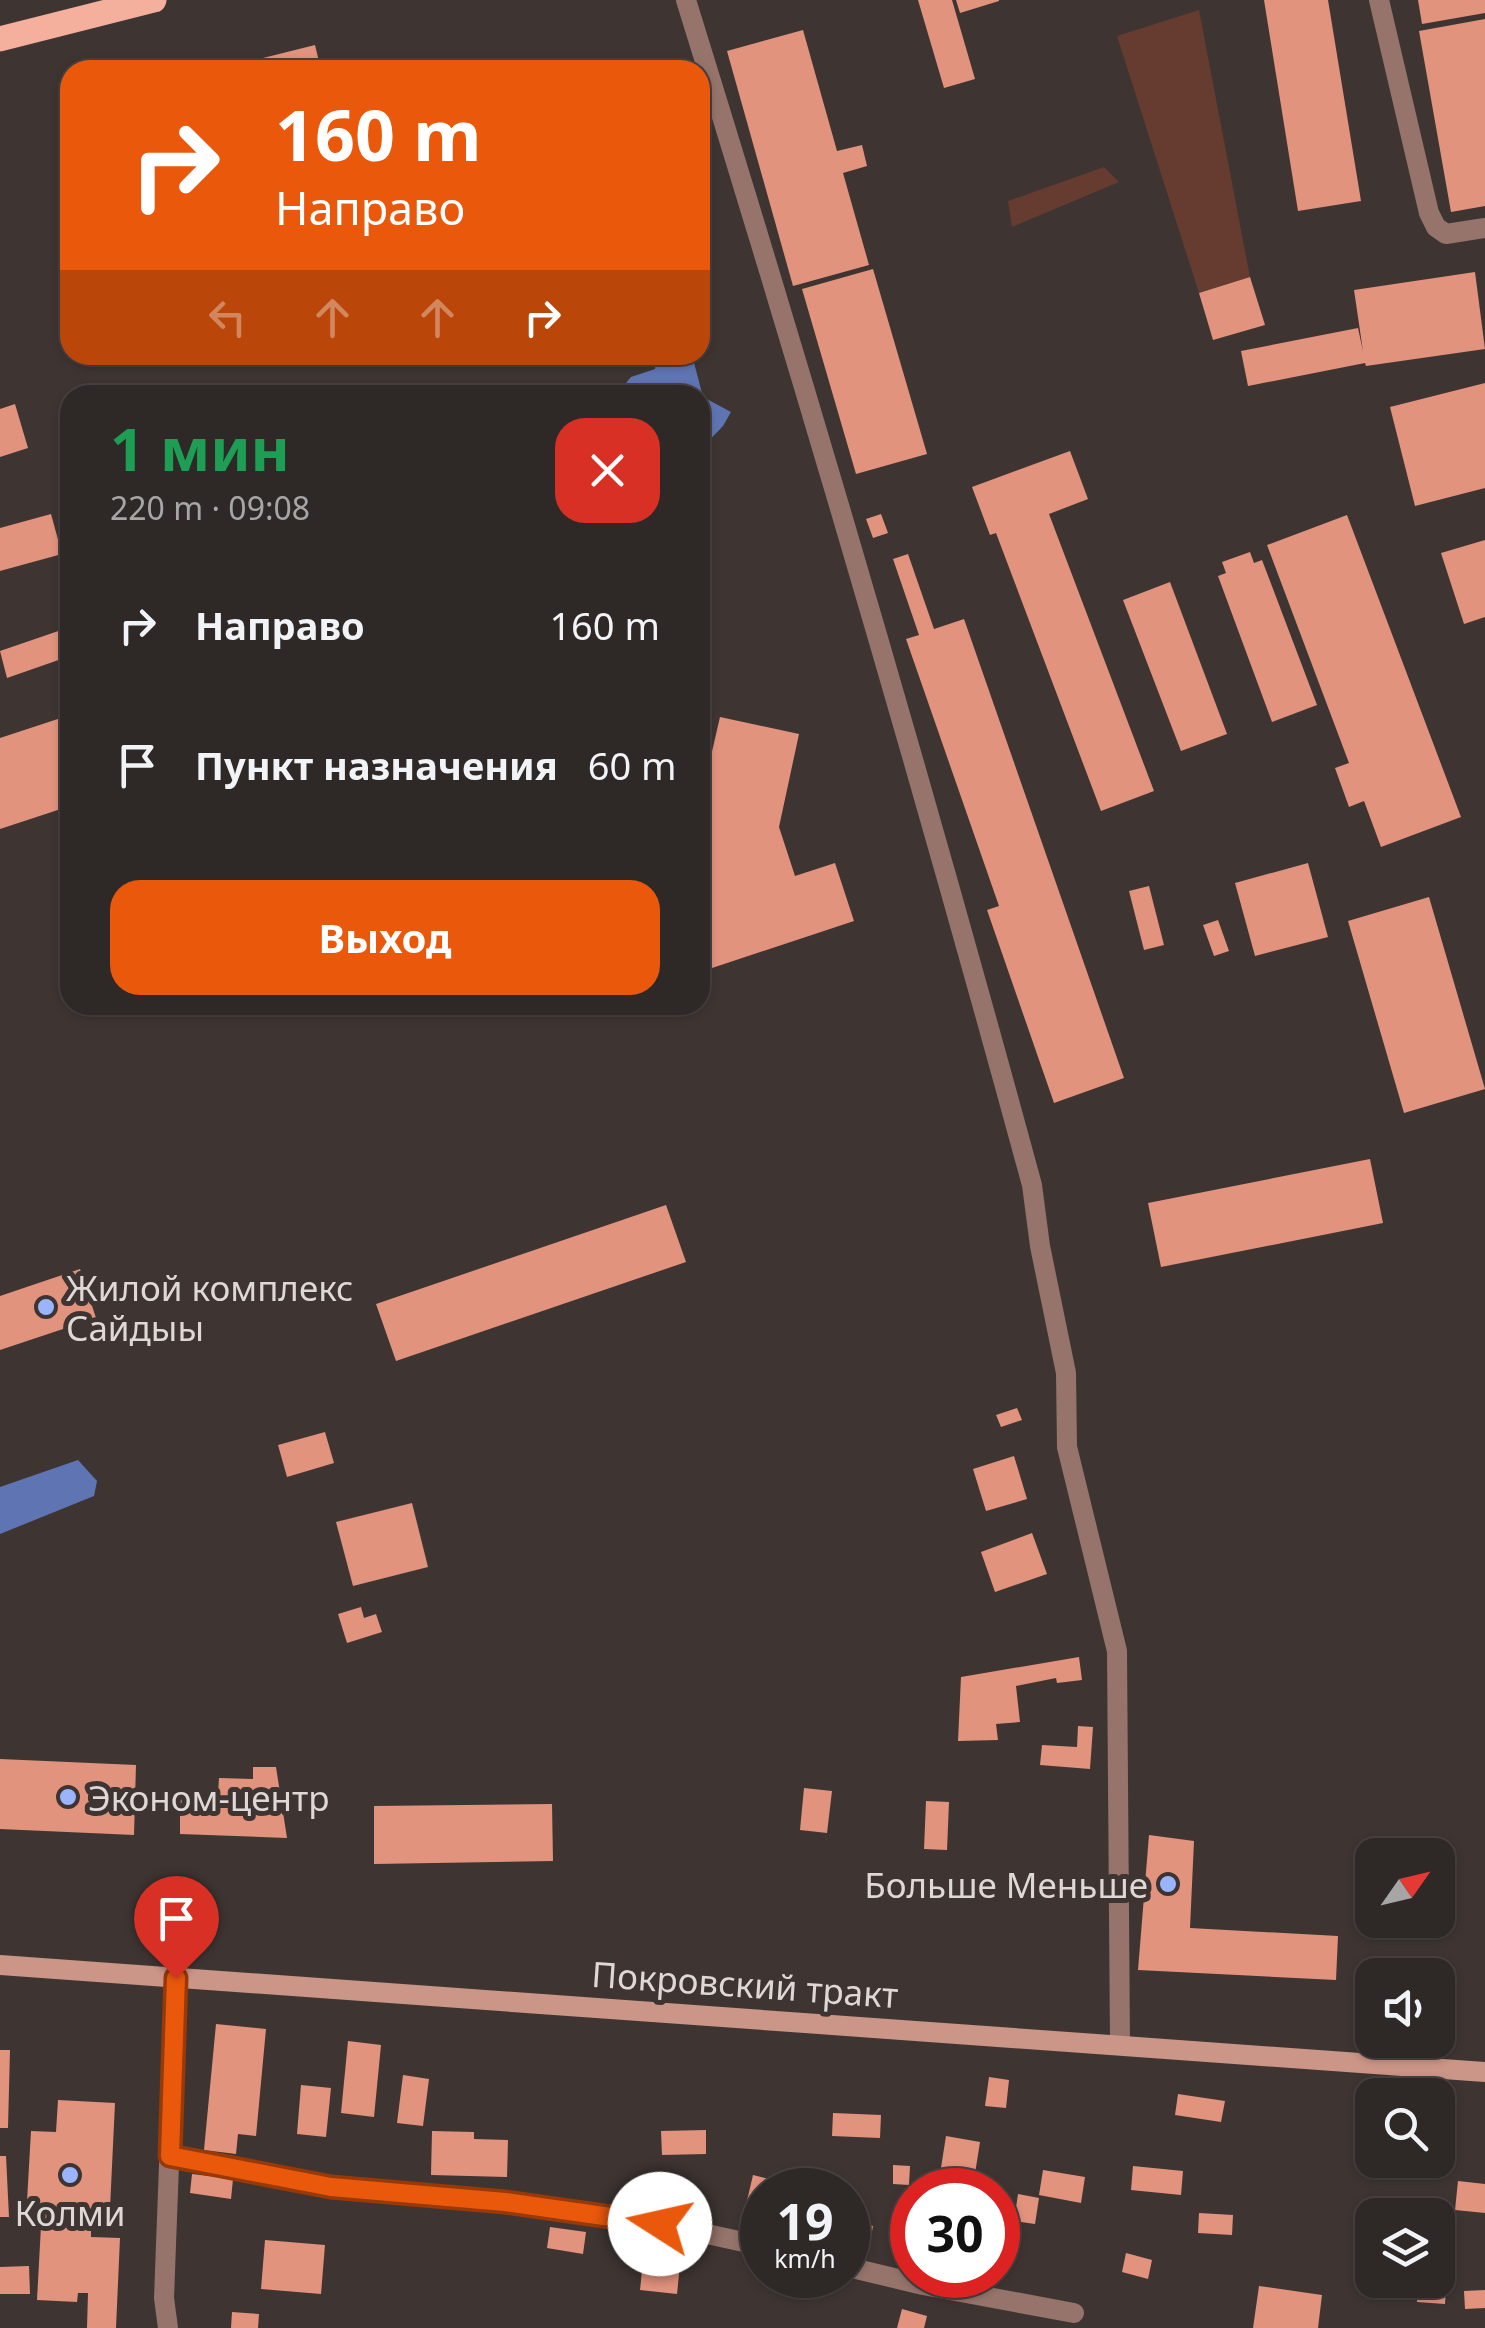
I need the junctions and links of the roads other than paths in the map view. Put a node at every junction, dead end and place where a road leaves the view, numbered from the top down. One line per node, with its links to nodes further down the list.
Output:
1 (154, 0): 4 (main road)
2 (686, 0): 5 (street)
3 (1379, 0): 7 (street)
4 (0, 39)
5 (705, 60)
6 (710, 77): 10 (street)
7 (1485, 228)
8 (0, 1965): 9 (main road, Покровский тракт)
9 (176, 1978): 10 (main road, Покровский тракт); 12 (street)
10 (1120, 2044): 11 (main road, Покровский тракт)
11 (1485, 2072)
12 (170, 2156): 13 (street); 16 (street)
13 (740, 2241)
14 (870, 2272): 15 (street)
15 (1074, 2313)
16 (168, 2328)

